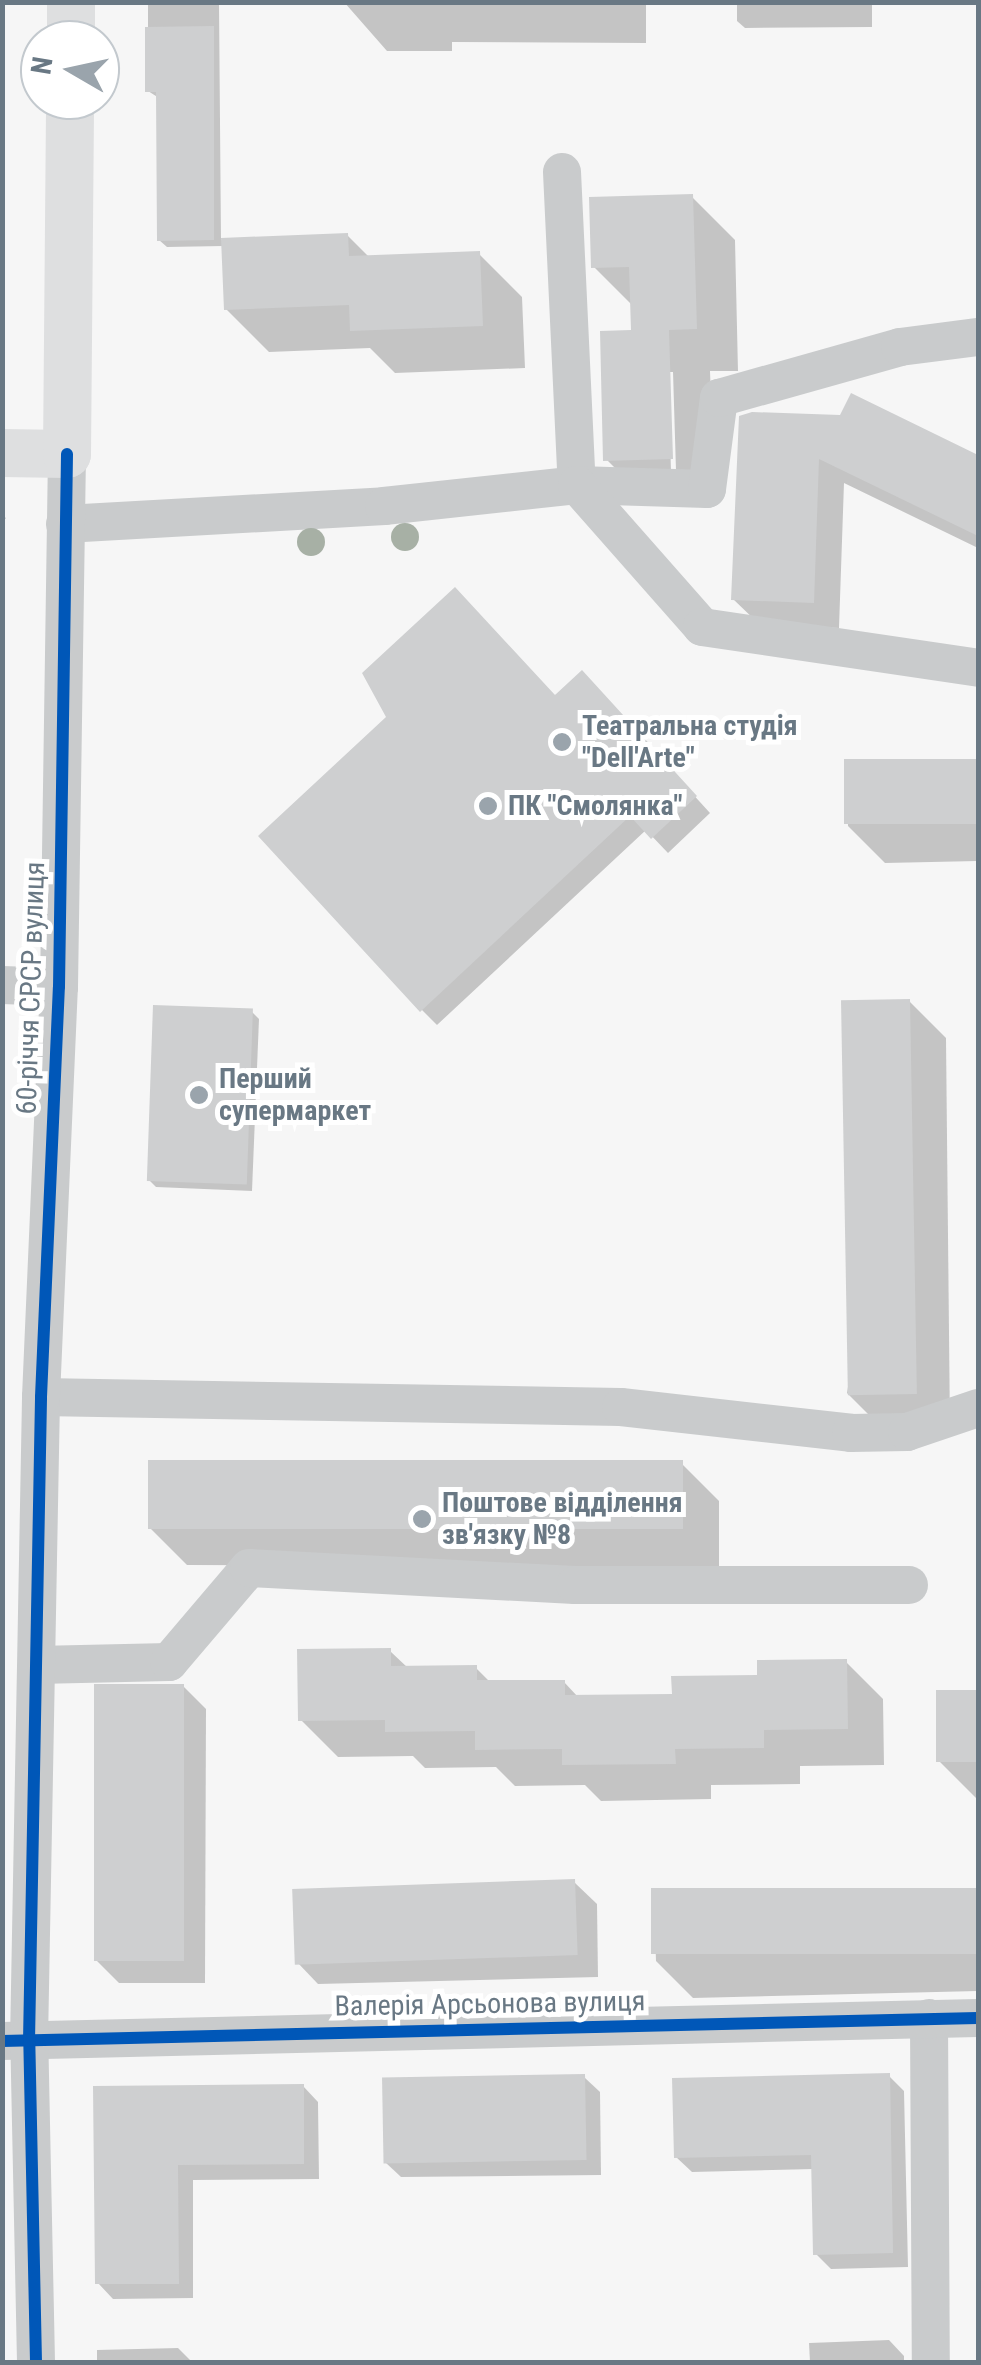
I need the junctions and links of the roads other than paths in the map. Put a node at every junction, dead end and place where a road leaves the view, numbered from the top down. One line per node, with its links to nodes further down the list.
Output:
1 (70, 120): 5 (main road, 60-річчя СРСР вулиця)
2 (562, 172): 6 (street)
3 (978, 337): 6 (street)
4 (2, 453): 5 (main road)
5 (67, 454): 7 (street, 60-річчя СРСР вулиця)
6 (578, 486): 7 (street); 8 (street)
7 (65, 524): 10 (street, 60-річчя СРСР вулиця)
8 (978, 668)
9 (2, 985): 10 (street)
10 (58, 987): 11 (street, 60-річчя СРСР вулиця)
11 (41, 1397): 12 (street); 14 (street, 60-річчя СРСР вулиця)
12 (978, 1408)
13 (909, 1586): 14 (street)
14 (37, 1665): 17 (street, 60-річчя СРСР вулиця)
15 (929, 2018): 16 (street, Валерія Арсьонова вулиця); 17 (street, Валерія Арсьонова вулиця); 19 (street)
16 (978, 2018)
17 (16, 2041): 18 (street, 60-річчя СРСР вулиця)
18 (36, 2362)
19 (931, 2362)

